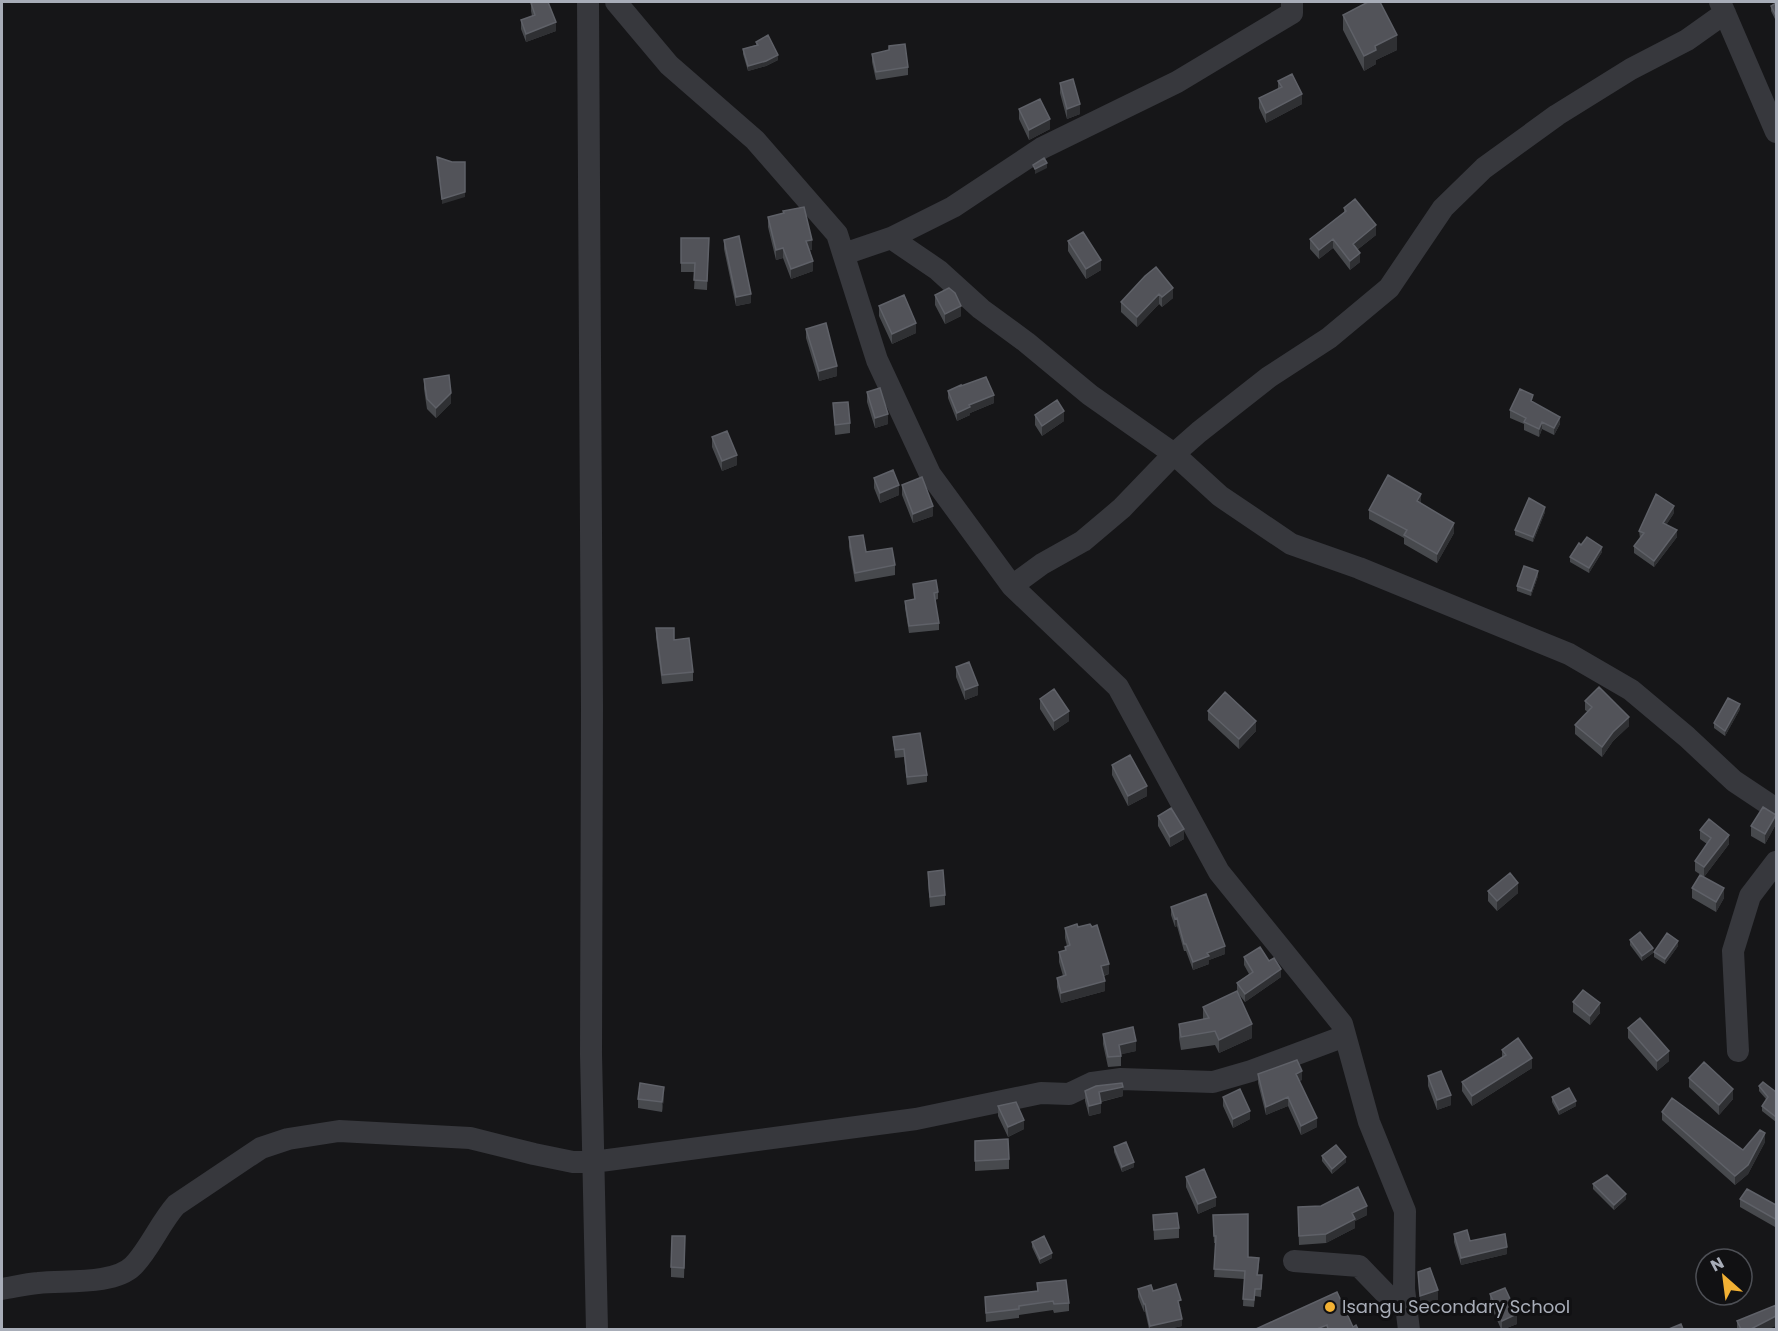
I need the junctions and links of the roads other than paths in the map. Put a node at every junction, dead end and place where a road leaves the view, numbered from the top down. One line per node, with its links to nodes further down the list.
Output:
1 (588, 2): 14 (street)
2 (616, 2): 7 (street)
3 (1292, 2): 6 (street)
4 (1722, 7): 5 (street); 8 (street)
5 (1776, 132)
6 (891, 238): 7 (street); 8 (street)
7 (844, 255): 9 (street)
8 (1174, 454): 9 (street); 10 (street)
9 (1012, 586): 12 (street)
10 (1776, 809)
11 (1776, 862): 13 (street)
12 (1345, 1036): 14 (street); 17 (street)
13 (1738, 1051)
14 (593, 1162): 16 (street); 18 (street)
15 (1293, 1261): 17 (street)
16 (2, 1289)
17 (1408, 1320)
18 (597, 1329)

